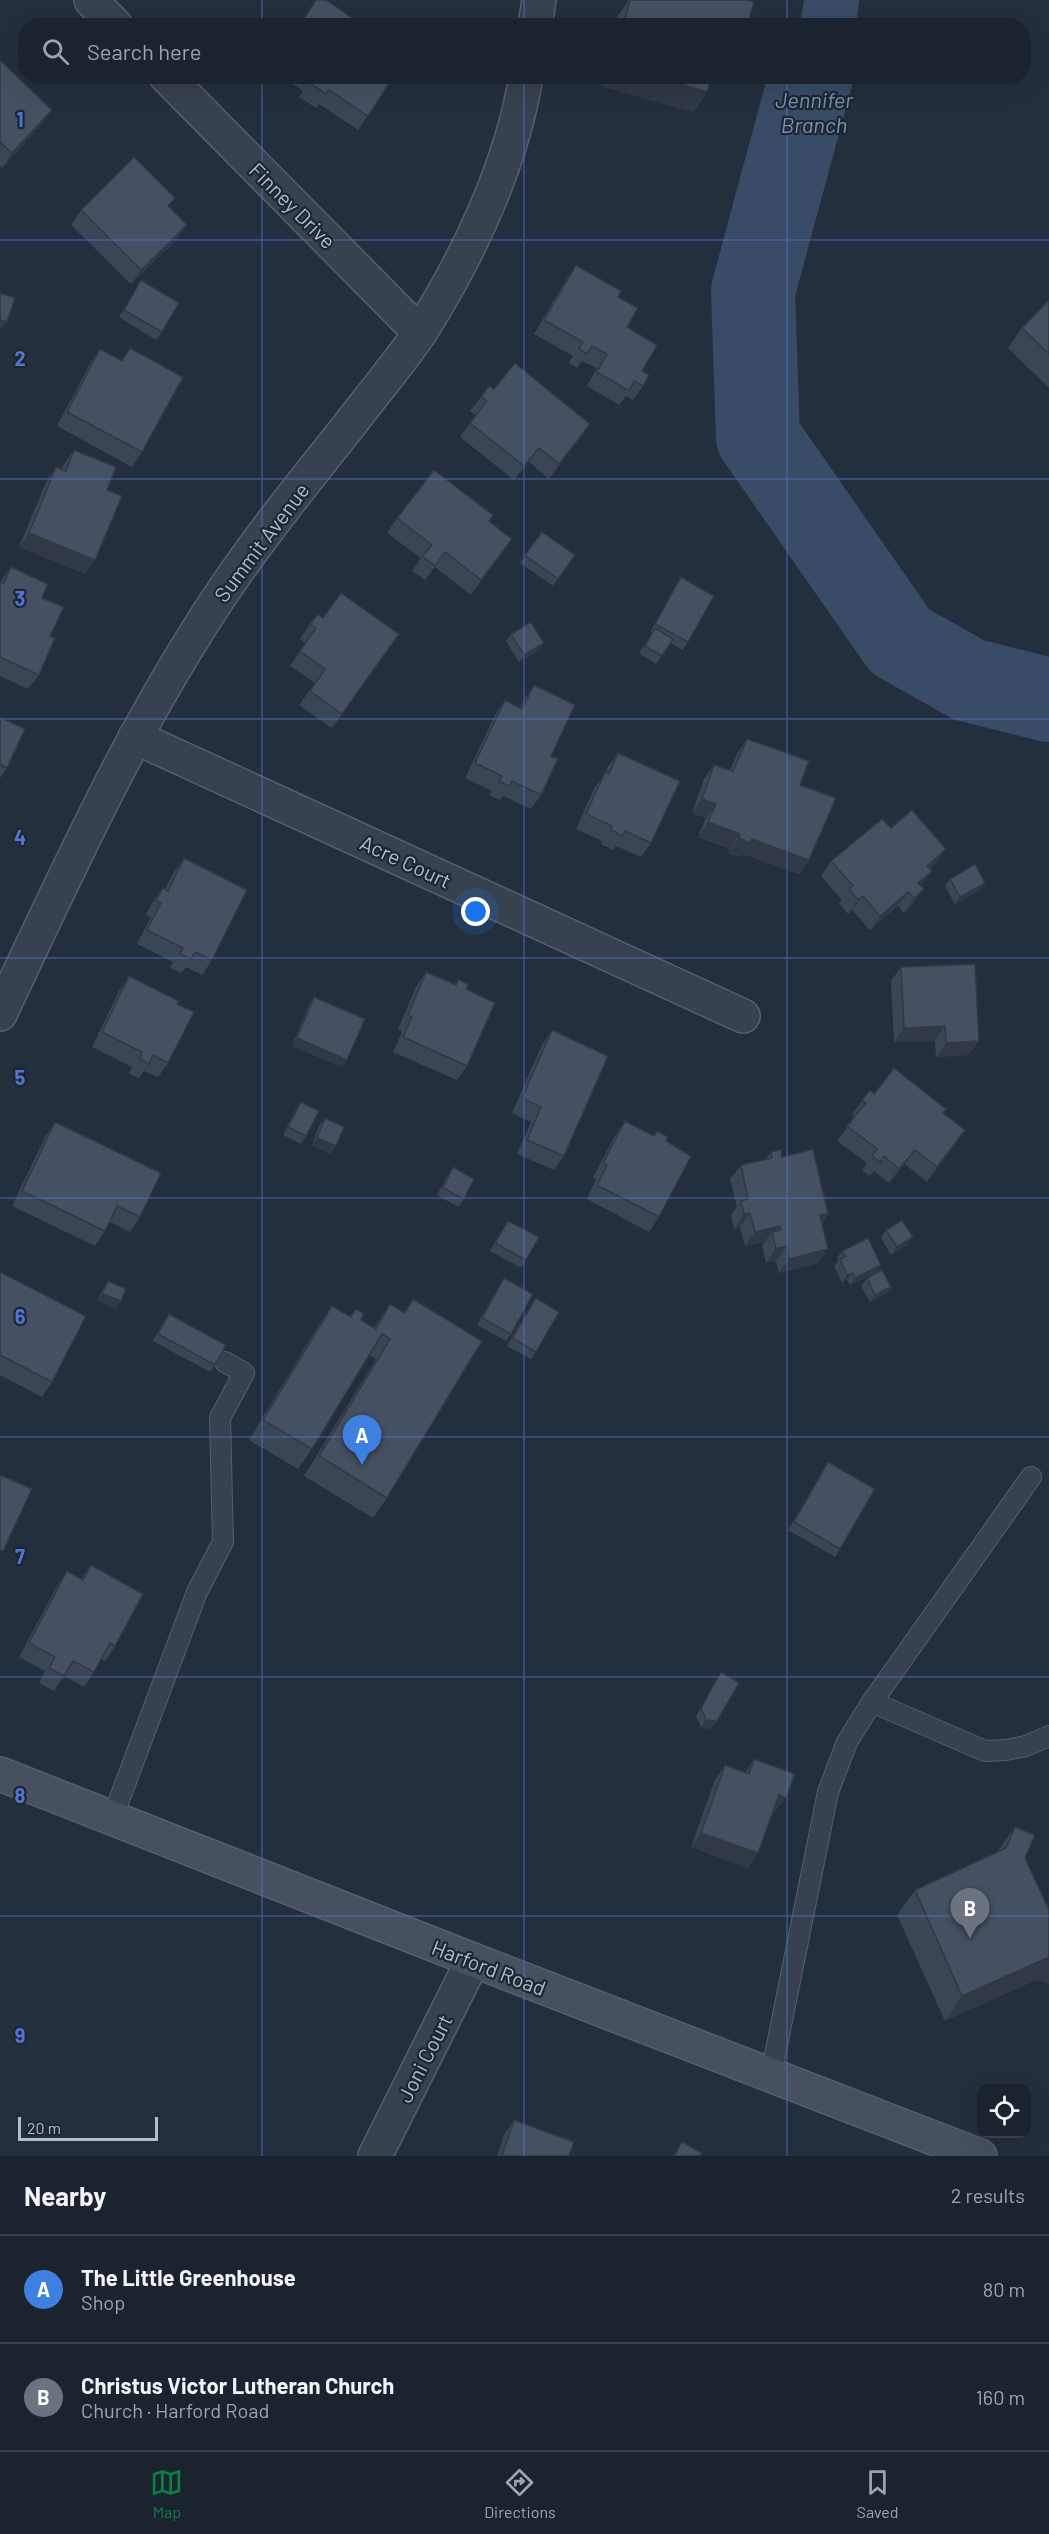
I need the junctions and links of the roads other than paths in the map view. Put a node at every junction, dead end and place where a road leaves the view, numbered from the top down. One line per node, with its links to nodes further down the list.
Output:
1 (91, 0): 3 (street)
2 (539, 0): 4 (street)
3 (108, 18)
4 (536, 18)
5 (174, 84): 7 (street, Finney Drive)
6 (525, 84): 7 (street, Summit Avenue)
7 (420, 333): 8 (street, Summit Avenue)
8 (135, 737): 9 (street, Summit Avenue); 10 (street, Acre Court)
9 (0, 1014)
10 (743, 1016)
11 (225, 1362): 16 (lane)
12 (1031, 1477): 13 (lane)
13 (872, 1702): 14 (lane); 18 (lane)
14 (1049, 1736)
15 (0, 1774): 16 (main road, Harford Road)
16 (112, 1819): 17 (main road, Harford Road)
17 (473, 1960): 18 (main road, Harford Road); 19 (street, Joni Court)
18 (771, 2075): 20 (main road, Harford Road)
19 (375, 2156)
20 (980, 2156)

